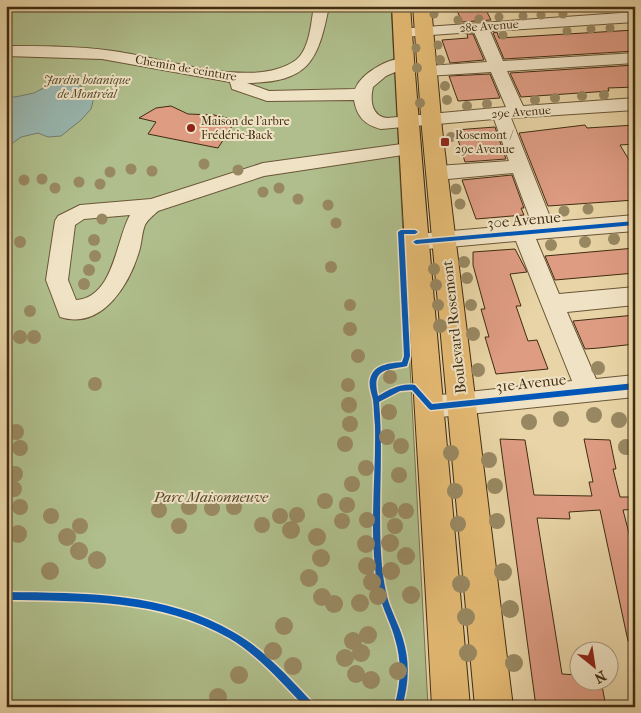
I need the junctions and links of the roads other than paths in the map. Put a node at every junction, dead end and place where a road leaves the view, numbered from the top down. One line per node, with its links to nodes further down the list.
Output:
1 (322, 6): 13 (street, Chemin de ceinture)
2 (401, 6): 7 (main road, Boulevard Rosemont)
3 (422, 6): 6 (main road, Boulevard Rosemont)
4 (635, 17): 5 (street, 28e Avenue)
5 (480, 27): 6 (street, 28e Avenue); 11 (street)
6 (424, 30): 7 (street, 28e Avenue); 12 (main road, Boulevard Rosemont)
7 (403, 32): 10 (main road, Boulevard Rosemont)
8 (6, 51): 13 (street, Chemin de ceinture)
9 (635, 58): 11 (street)
10 (405, 62): 14 (street); 18 (main road, Boulevard Rosemont)
11 (497, 67): 12 (street); 16 (street)
12 (427, 72): 17 (main road, Boulevard Rosemont)
13 (238, 78): 14 (street)
14 (363, 95): 18 (street, 29e Avenue)
15 (635, 104): 16 (street, 29e Avenue)
16 (508, 112): 17 (street, 29e Avenue); 24 (street)
17 (431, 118): 18 (street, 29e Avenue); 21 (main road, Boulevard Rosemont)
18 (407, 120): 19 (main road, Boulevard Rosemont)
19 (409, 149): 22 (street); 26 (main road, Boulevard Rosemont)
20 (511, 167): 21 (street)
21 (437, 173): 25 (main road, Boulevard Rosemont)
22 (151, 206): 22 (street)
23 (635, 223): 24 (street, 30e Avenue)
24 (534, 232): 25 (street, 30e Avenue); 28 (street)
25 (444, 240): 26 (street, 30e Avenue); 31 (main road, Boulevard Rosemont)
26 (416, 242): 32 (main road, Boulevard Rosemont)
27 (635, 296): 28 (street)
28 (553, 304): 29 (street)
29 (588, 390): 30 (street, 31e Avenue); 31 (street, 31e Avenue)
30 (633, 392)
31 (462, 403): 32 (street, 31e Avenue); 34 (main road, Boulevard Rosemont)
32 (431, 407): 33 (main road, Boulevard Rosemont)
33 (451, 707)
34 (494, 707)

